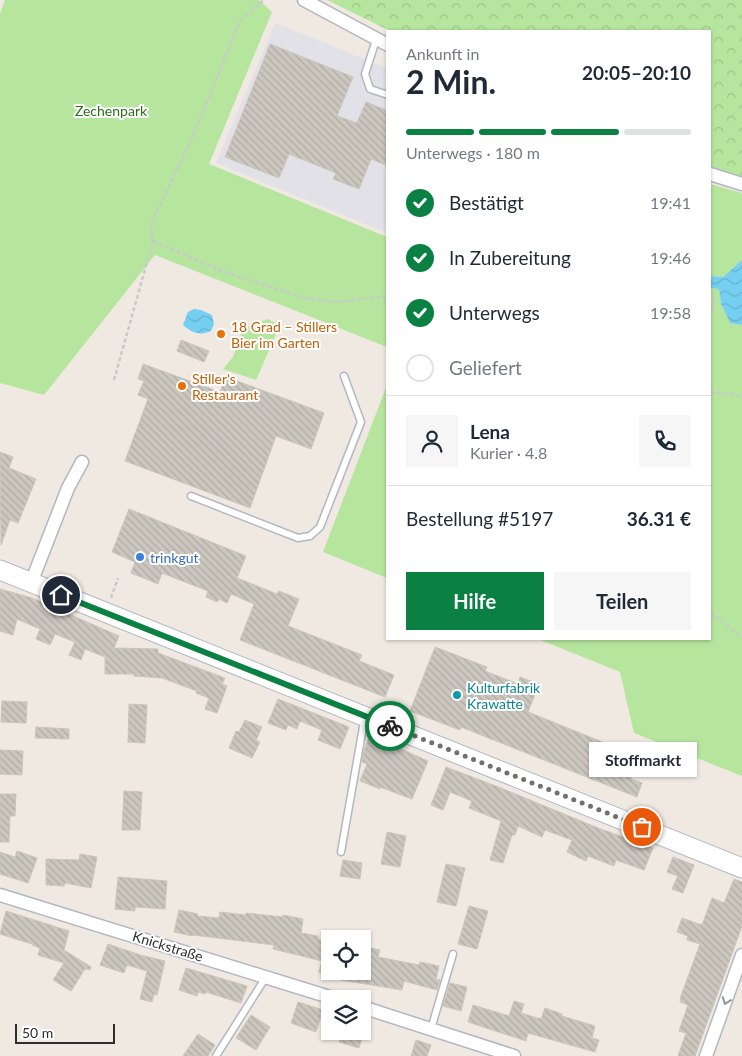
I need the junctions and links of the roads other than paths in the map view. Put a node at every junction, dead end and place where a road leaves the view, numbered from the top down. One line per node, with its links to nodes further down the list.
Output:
1 (304, 0): 2 (street)
2 (382, 42): 3 (lane)
3 (386, 94)
4 (711, 174): 5 (street)
5 (742, 184)
6 (344, 376): 8 (lane)
7 (82, 462): 10 (street)
8 (191, 496)
9 (0, 570): 10 (main road)
10 (31, 583): 11 (main road)
11 (366, 717): 12 (lane); 13 (main road)
12 (341, 852)
13 (742, 868)
14 (0, 895): 17 (street, Knickstraße)
15 (453, 954): 20 (lane)
16 (742, 955): 23 (street, one-way to 23)
17 (266, 977): 18 (street, Knickstraße); 21 (lane)
18 (321, 994)
19 (371, 1010): 20 (street)
20 (431, 1029): 22 (street)
21 (216, 1056)
22 (514, 1056)
23 (706, 1056)

